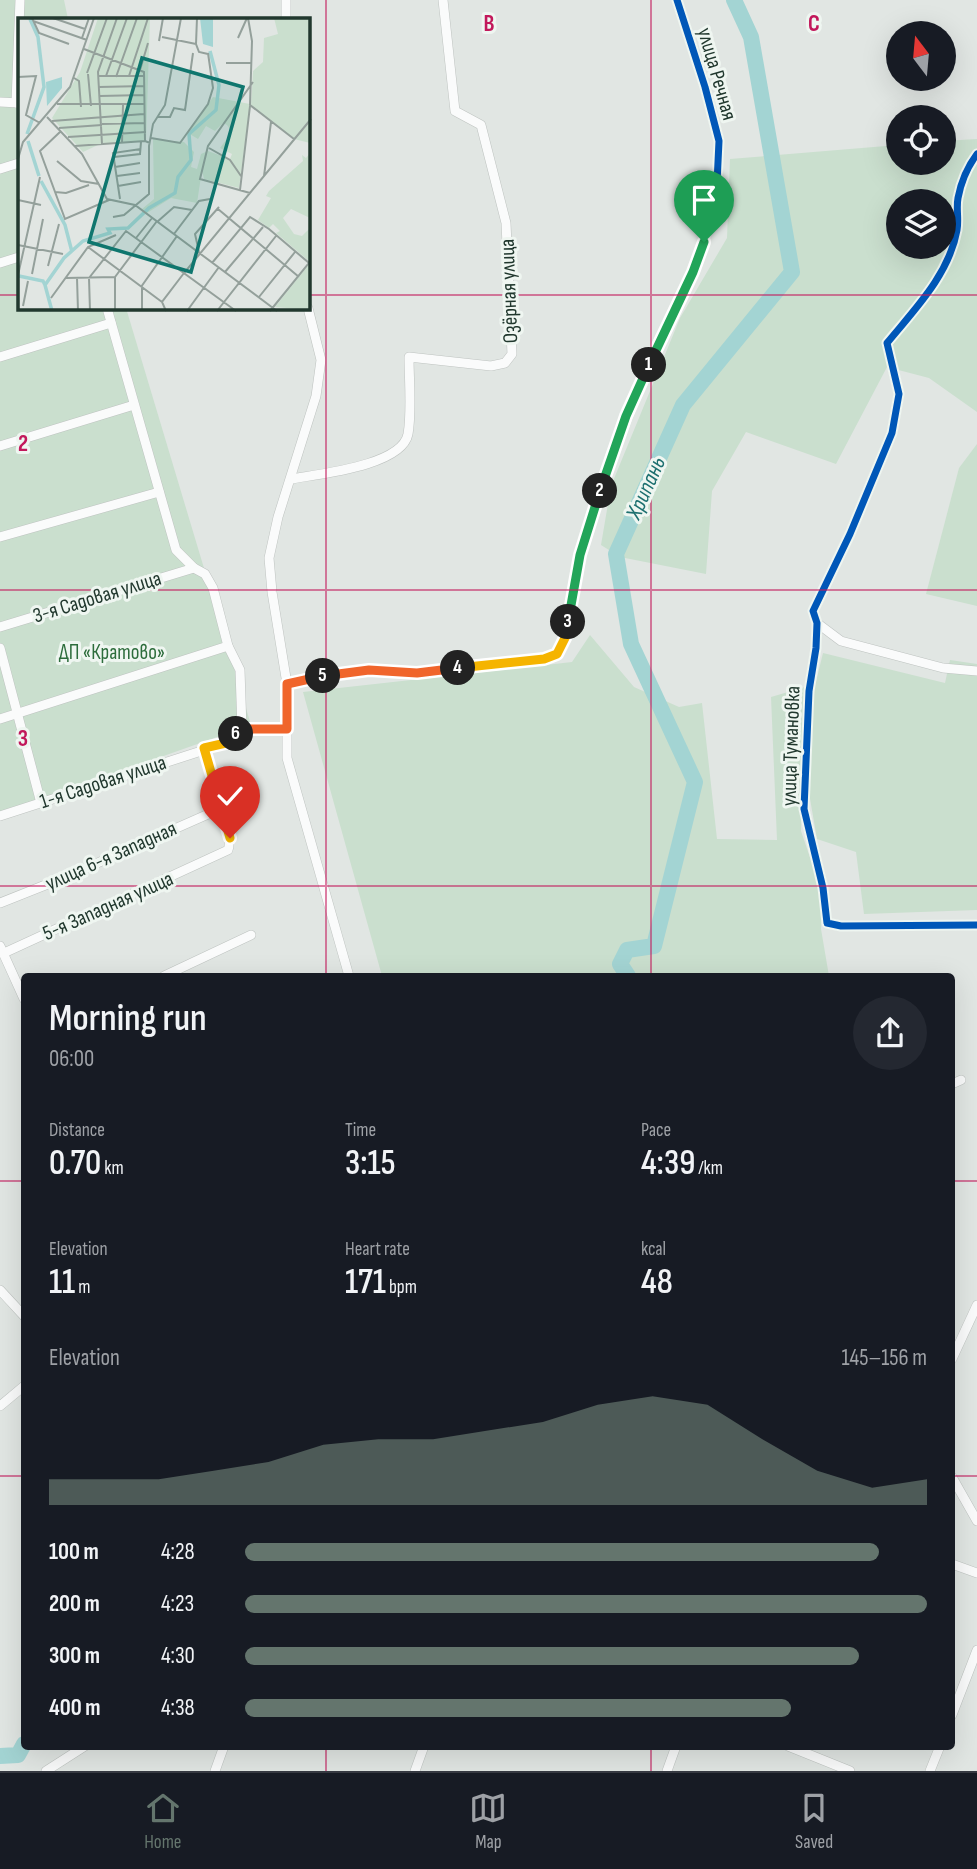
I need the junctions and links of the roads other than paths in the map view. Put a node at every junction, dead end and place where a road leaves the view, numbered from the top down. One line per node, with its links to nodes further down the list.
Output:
1 (20, 0): 5 (street)
2 (286, 0): 6 (street)
3 (443, 0): 21 (street, Озёрная улица)
4 (677, 0): 30 (street, улица Речная)
5 (19, 18)
6 (286, 18)
7 (18, 69): 9 (street)
8 (0, 102): 9 (street)
9 (17, 103)
10 (977, 153): 25 (street, улица Тумановка)
11 (18, 163): 12 (street)
12 (0, 169)
13 (18, 257): 14 (street)
14 (0, 263)
15 (108, 310): 17 (street)
16 (308, 310): 21 (street)
17 (111, 323): 18 (street); 19 (street)
18 (0, 357)
19 (134, 405): 20 (street); 22 (street)
20 (0, 446)
21 (290, 480): 30 (street)
22 (159, 492): 23 (street); 24 (street)
23 (0, 537)
24 (194, 568): 26 (street, 3-я Садовая улица); 27 (street)
25 (817, 623): 29 (street); 40 (street, улица Тумановка)
26 (0, 626)
27 (228, 646): 31 (street); 33 (street)
28 (0, 648): 31 (street)
29 (977, 671)
30 (287, 684): 34 (street)
31 (18, 713): 32 (street); 36 (street)
32 (0, 719)
33 (242, 729): 34 (street); 35 (street, 1-я Садовая улица)
34 (287, 729): 44 (street)
35 (204, 748): 36 (street, 1-я Садовая улица); 37 (street, 5-я Западная улица)
36 (41, 803): 38 (street, 1-я Садовая улица)
37 (222, 808): 39 (street, улица 6-я Западная); 42 (street, 5-я Западная улица)
38 (0, 816)
39 (0, 902)
40 (977, 925)
41 (251, 935): 43 (street)
42 (2, 949): 45 (street)
43 (170, 973)
44 (348, 973)
45 (21, 992)
46 (0, 1290): 48 (street)
47 (977, 1306): 49 (street)
48 (21, 1313)
49 (955, 1353)
50 (21, 1388): 51 (street)
51 (0, 1406)
52 (955, 1482): 53 (street)
53 (977, 1521)
54 (955, 1565): 55 (street)
55 (977, 1573)
56 (977, 1650): 57 (street)
57 (955, 1707)
58 (79, 1750): 64 (street)
59 (223, 1750): 65 (street)
60 (423, 1750): 66 (street)
61 (675, 1750): 67 (street)
62 (798, 1750): 68 (street)
63 (938, 1750): 69 (street)
64 (46, 1771)
65 (215, 1771)
66 (415, 1771)
67 (667, 1771)
68 (850, 1771)
69 (930, 1771)

